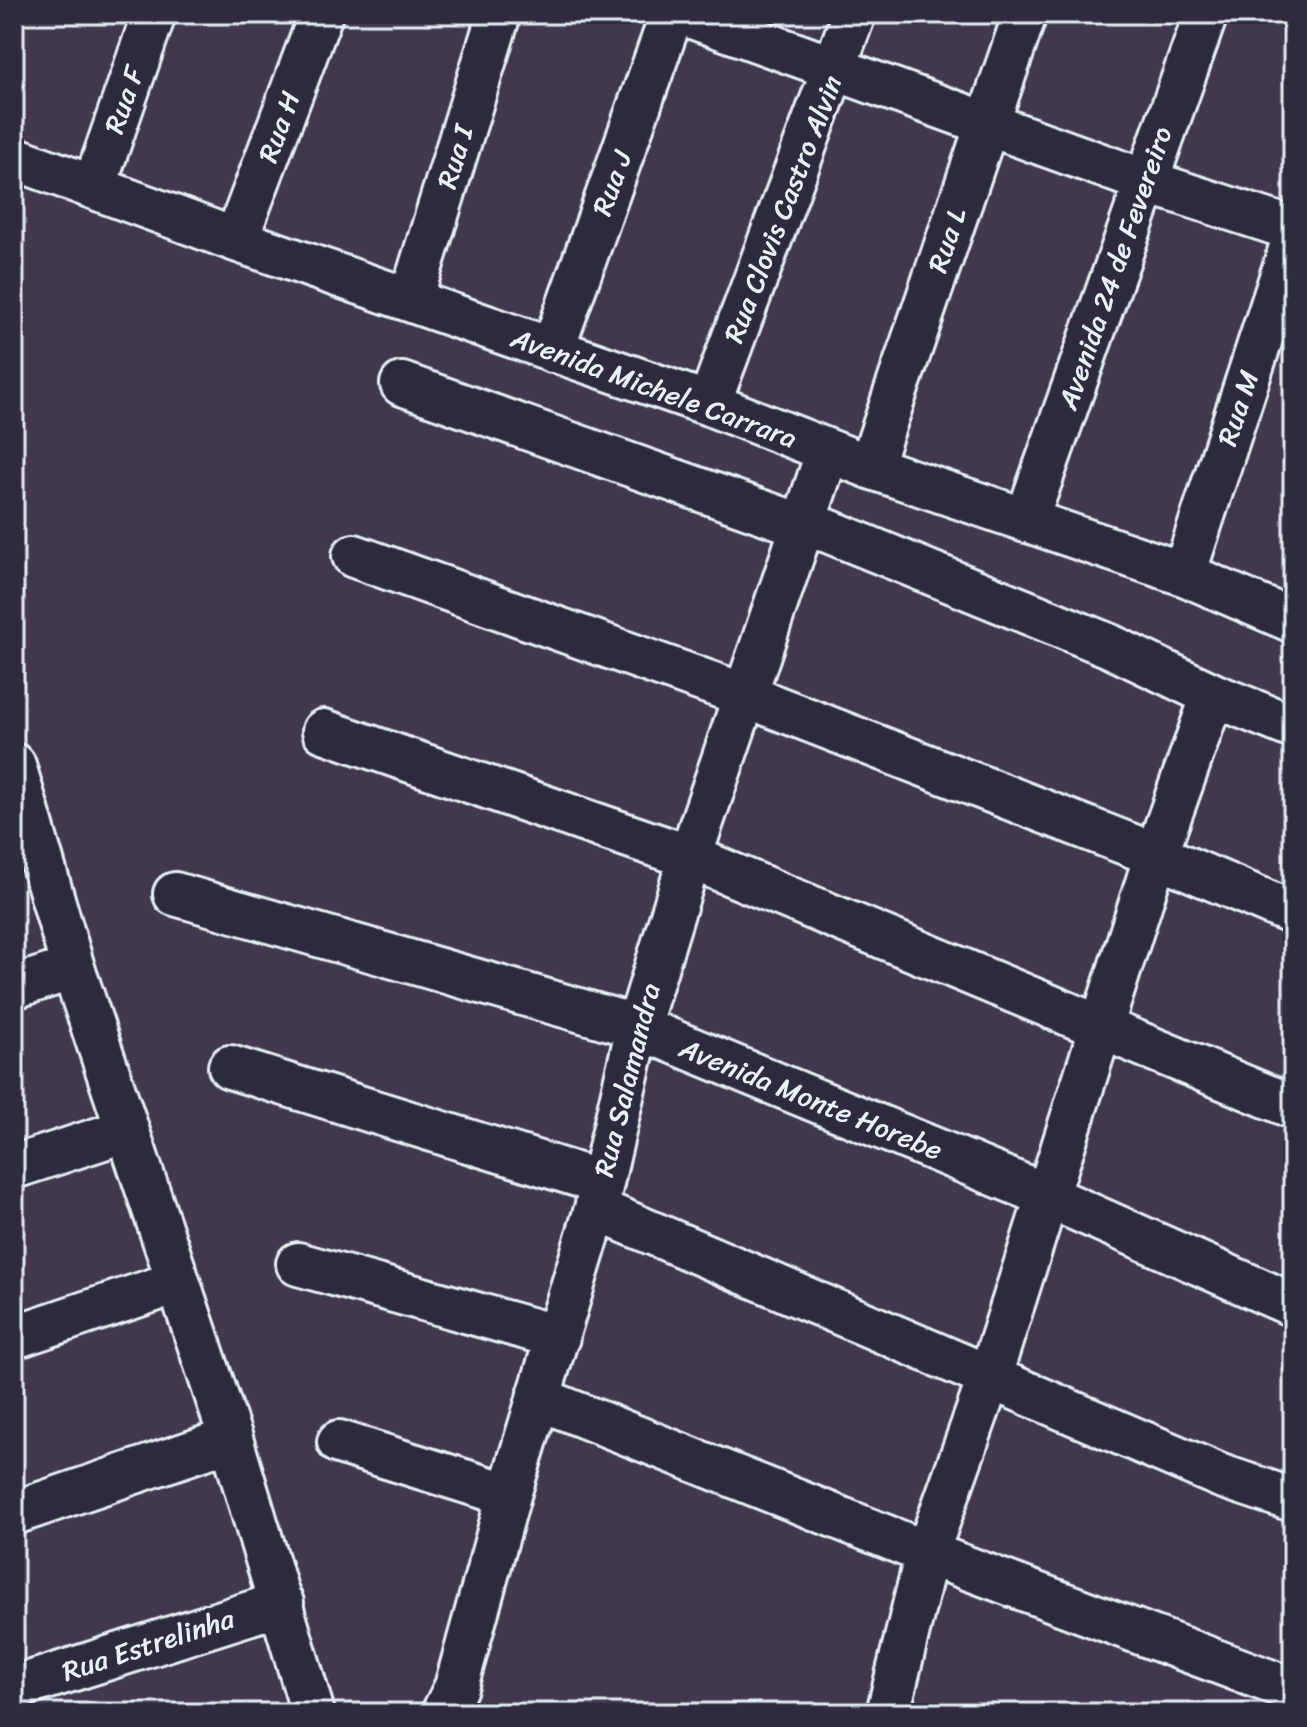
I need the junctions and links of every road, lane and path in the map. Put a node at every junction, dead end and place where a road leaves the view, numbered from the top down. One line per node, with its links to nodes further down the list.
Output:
1 (154, 14): 13 (street, Rua F)
2 (321, 14): 15 (street, Rua H)
3 (499, 14): 17 (street, Rua I)
4 (672, 14): 18 (street, Rua J)
5 (684, 14): 9 (street)
6 (854, 14): 9 (street, Rua Clovis Castro Alvin)
7 (1025, 14): 10 (street, Rua L)
8 (1206, 14): 12 (street, Avenida 24 de Fevereiro)
9 (835, 71): 10 (street); 20 (street, Rua Clovis Castro Alvin)
10 (987, 122): 12 (street); 22 (street, Rua L)
11 (14, 158): 13 (street, Avenida Michele Carrara)
12 (1145, 181): 14 (street); 23 (street, Avenida 24 de Fevereiro)
13 (94, 187): 15 (street, Avenida Michele Carrara)
14 (1293, 229)
15 (236, 240): 17 (street, Avenida Michele Carrara)
16 (1293, 241): 26 (street, Rua M)
17 (411, 299): 18 (street, Avenida Michele Carrara)
18 (552, 351): 20 (street, Avenida Michele Carrara)
19 (402, 384): 24 (street)
20 (709, 404): 21 (street, Avenida Michele Carrara)
21 (828, 451): 22 (street, Avenida Michele Carrara); 24 (street, Rua Salamandra)
22 (870, 467): 23 (street, Avenida Michele Carrara)
23 (1026, 521): 26 (street, Avenida Michele Carrara)
24 (800, 525): 28 (street, Rua Salamandra); 29 (street)
25 (354, 556): 28 (street)
26 (1184, 574): 27 (street, Avenida Michele Carrara)
27 (1293, 621)
28 (744, 695): 33 (street); 34 (street, Rua Salamandra)
29 (1213, 695): 30 (street); 33 (street)
30 (1293, 727)
31 (324, 731): 34 (street)
32 (17, 789): 37 (street)
33 (1156, 855): 36 (street); 39 (street)
34 (690, 857): 39 (street); 40 (street, Rua Salamandra)
35 (175, 894): 40 (street, Avenida Monte Horebe)
36 (1293, 913)
37 (73, 968): 38 (street); 43 (street)
38 (14, 987)
39 (1101, 1025): 42 (street); 46 (street)
40 (638, 1027): 45 (street, Rua Salamandra); 46 (street, Avenida Monte Horebe)
41 (230, 1067): 45 (street)
42 (1293, 1107)
43 (127, 1130): 44 (street); 48 (street)
44 (14, 1167)
45 (598, 1195): 51 (street, Rua Salamandra); 52 (street)
46 (1045, 1195): 49 (street, Avenida Monte Horebe); 52 (street)
47 (298, 1264): 51 (street)
48 (178, 1282): 50 (street); 54 (street)
49 (1293, 1305)
50 (14, 1337)
51 (558, 1337): 53 (street, Rua Salamandra)
52 (989, 1379): 57 (street); 59 (street)
53 (538, 1398): 56 (street, Rua Salamandra); 59 (street)
54 (231, 1439): 58 (street); 60 (street)
55 (339, 1442): 56 (street)
56 (509, 1495): 64 (street, Rua Salamandra)
57 (1293, 1500)
58 (14, 1513)
59 (927, 1553): 62 (street); 65 (street)
60 (282, 1603): 61 (street, Rua Estrelinha); 63 (street)
61 (14, 1688)
62 (1293, 1690)
63 (313, 1713)
64 (443, 1713)
65 (888, 1713)

